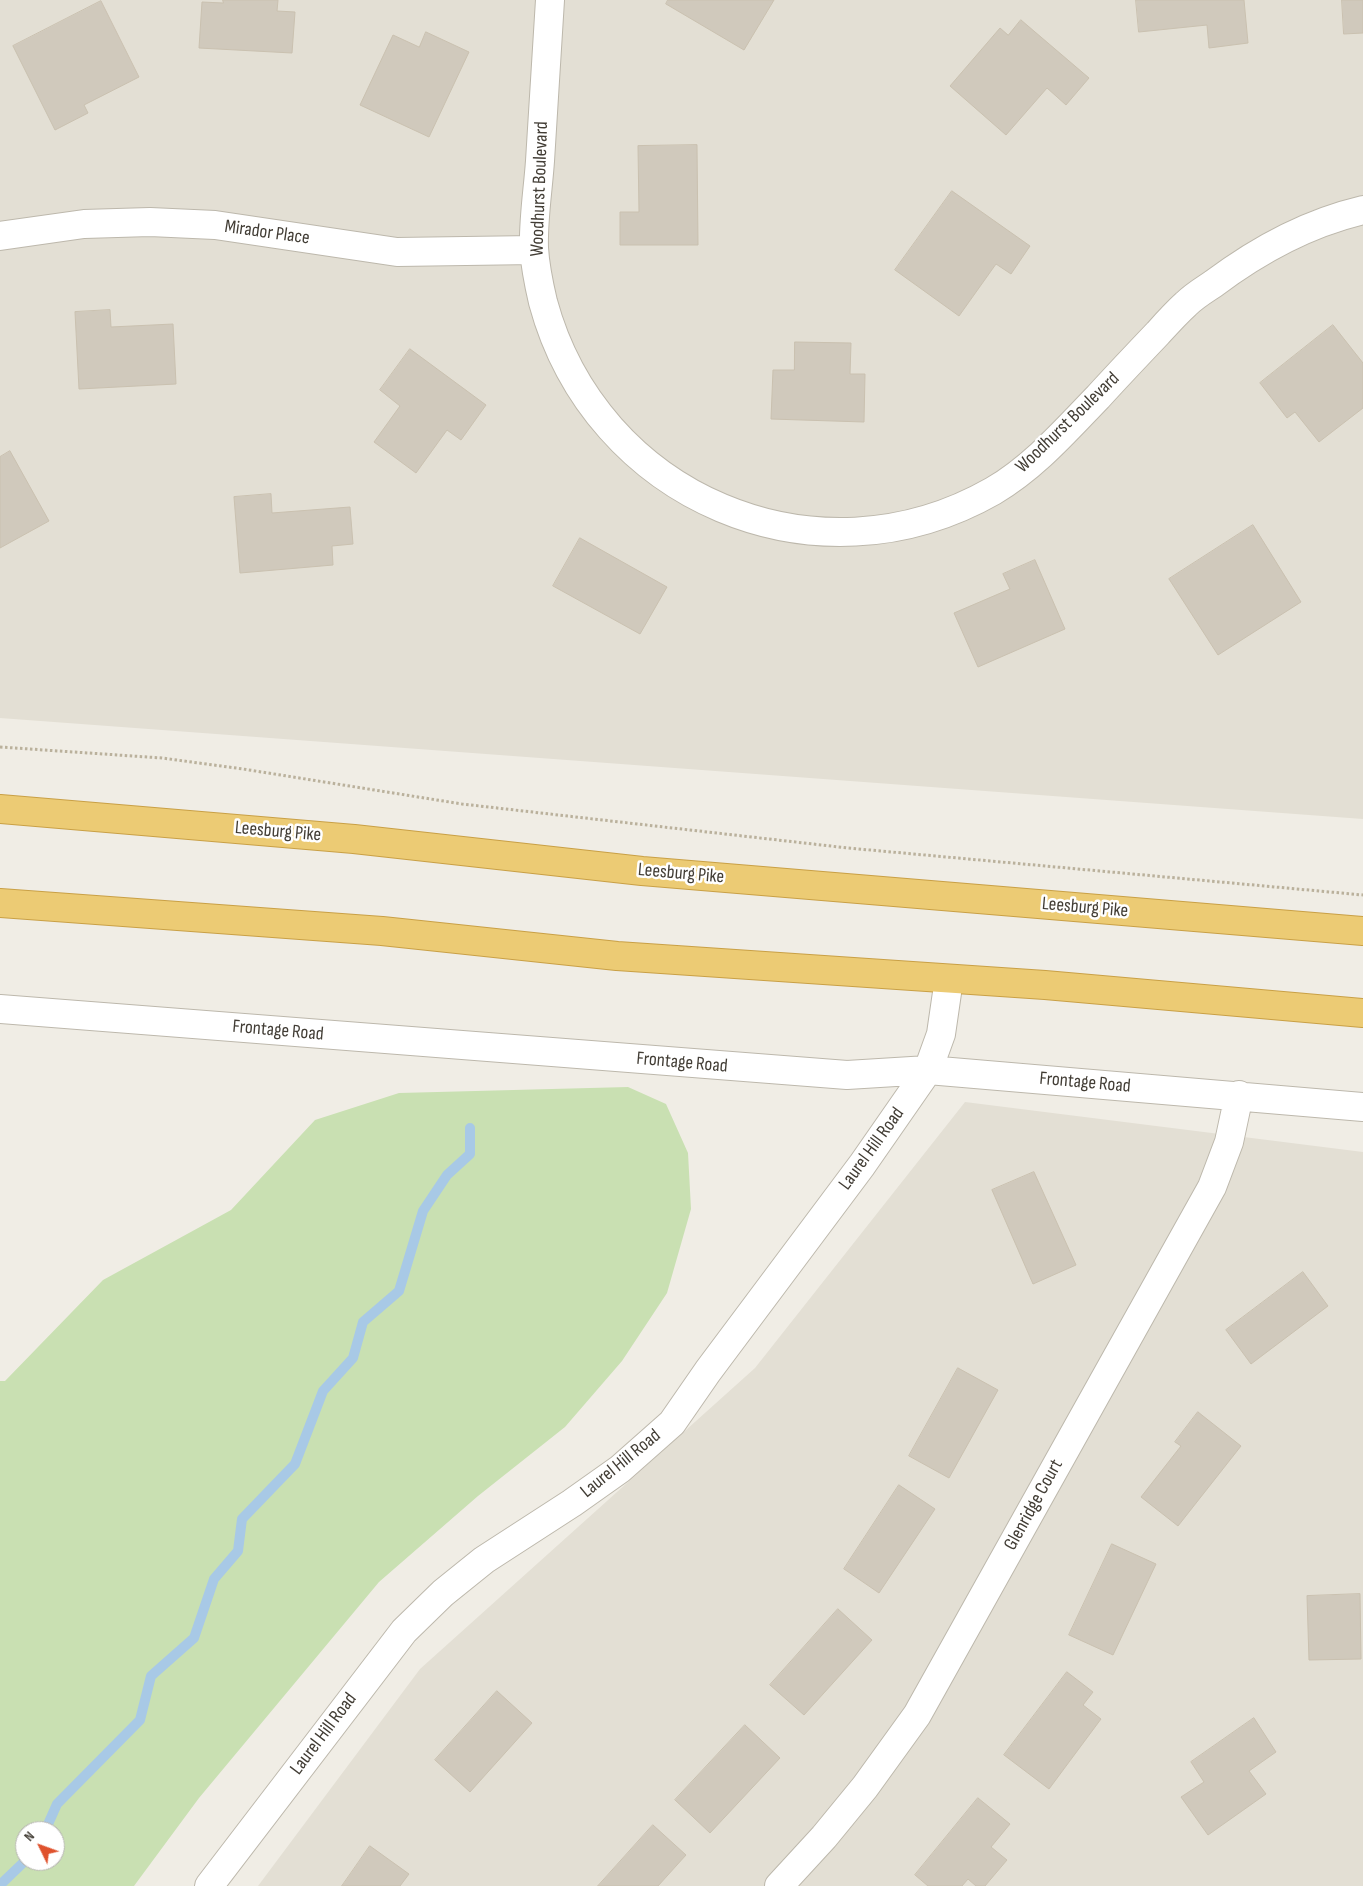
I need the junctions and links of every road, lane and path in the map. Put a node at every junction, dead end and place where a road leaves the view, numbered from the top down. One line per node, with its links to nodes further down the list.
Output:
1 (550, 0): 4 (street, Woodhurst Boulevard)
2 (1363, 210): 4 (street, Woodhurst Boulevard)
3 (0, 236): 4 (street, Mirador Place)
4 (534, 250)
5 (0, 746): 7 (path)
6 (0, 809): 9 (highway, Leesburg Pike)
7 (1363, 895)
8 (0, 903): 10 (highway)
9 (1363, 931)
10 (948, 980): 12 (highway); 13 (street, Laurel Hill Road)
11 (0, 1009): 13 (street, Frontage Road)
12 (1363, 1013)
13 (928, 1070): 14 (street, Frontage Road); 16 (street, Laurel Hill Road)
14 (1239, 1096): 15 (street, Frontage Road); 17 (street, Glenridge Court)
15 (1363, 1107)
16 (209, 1886)
17 (779, 1886)

